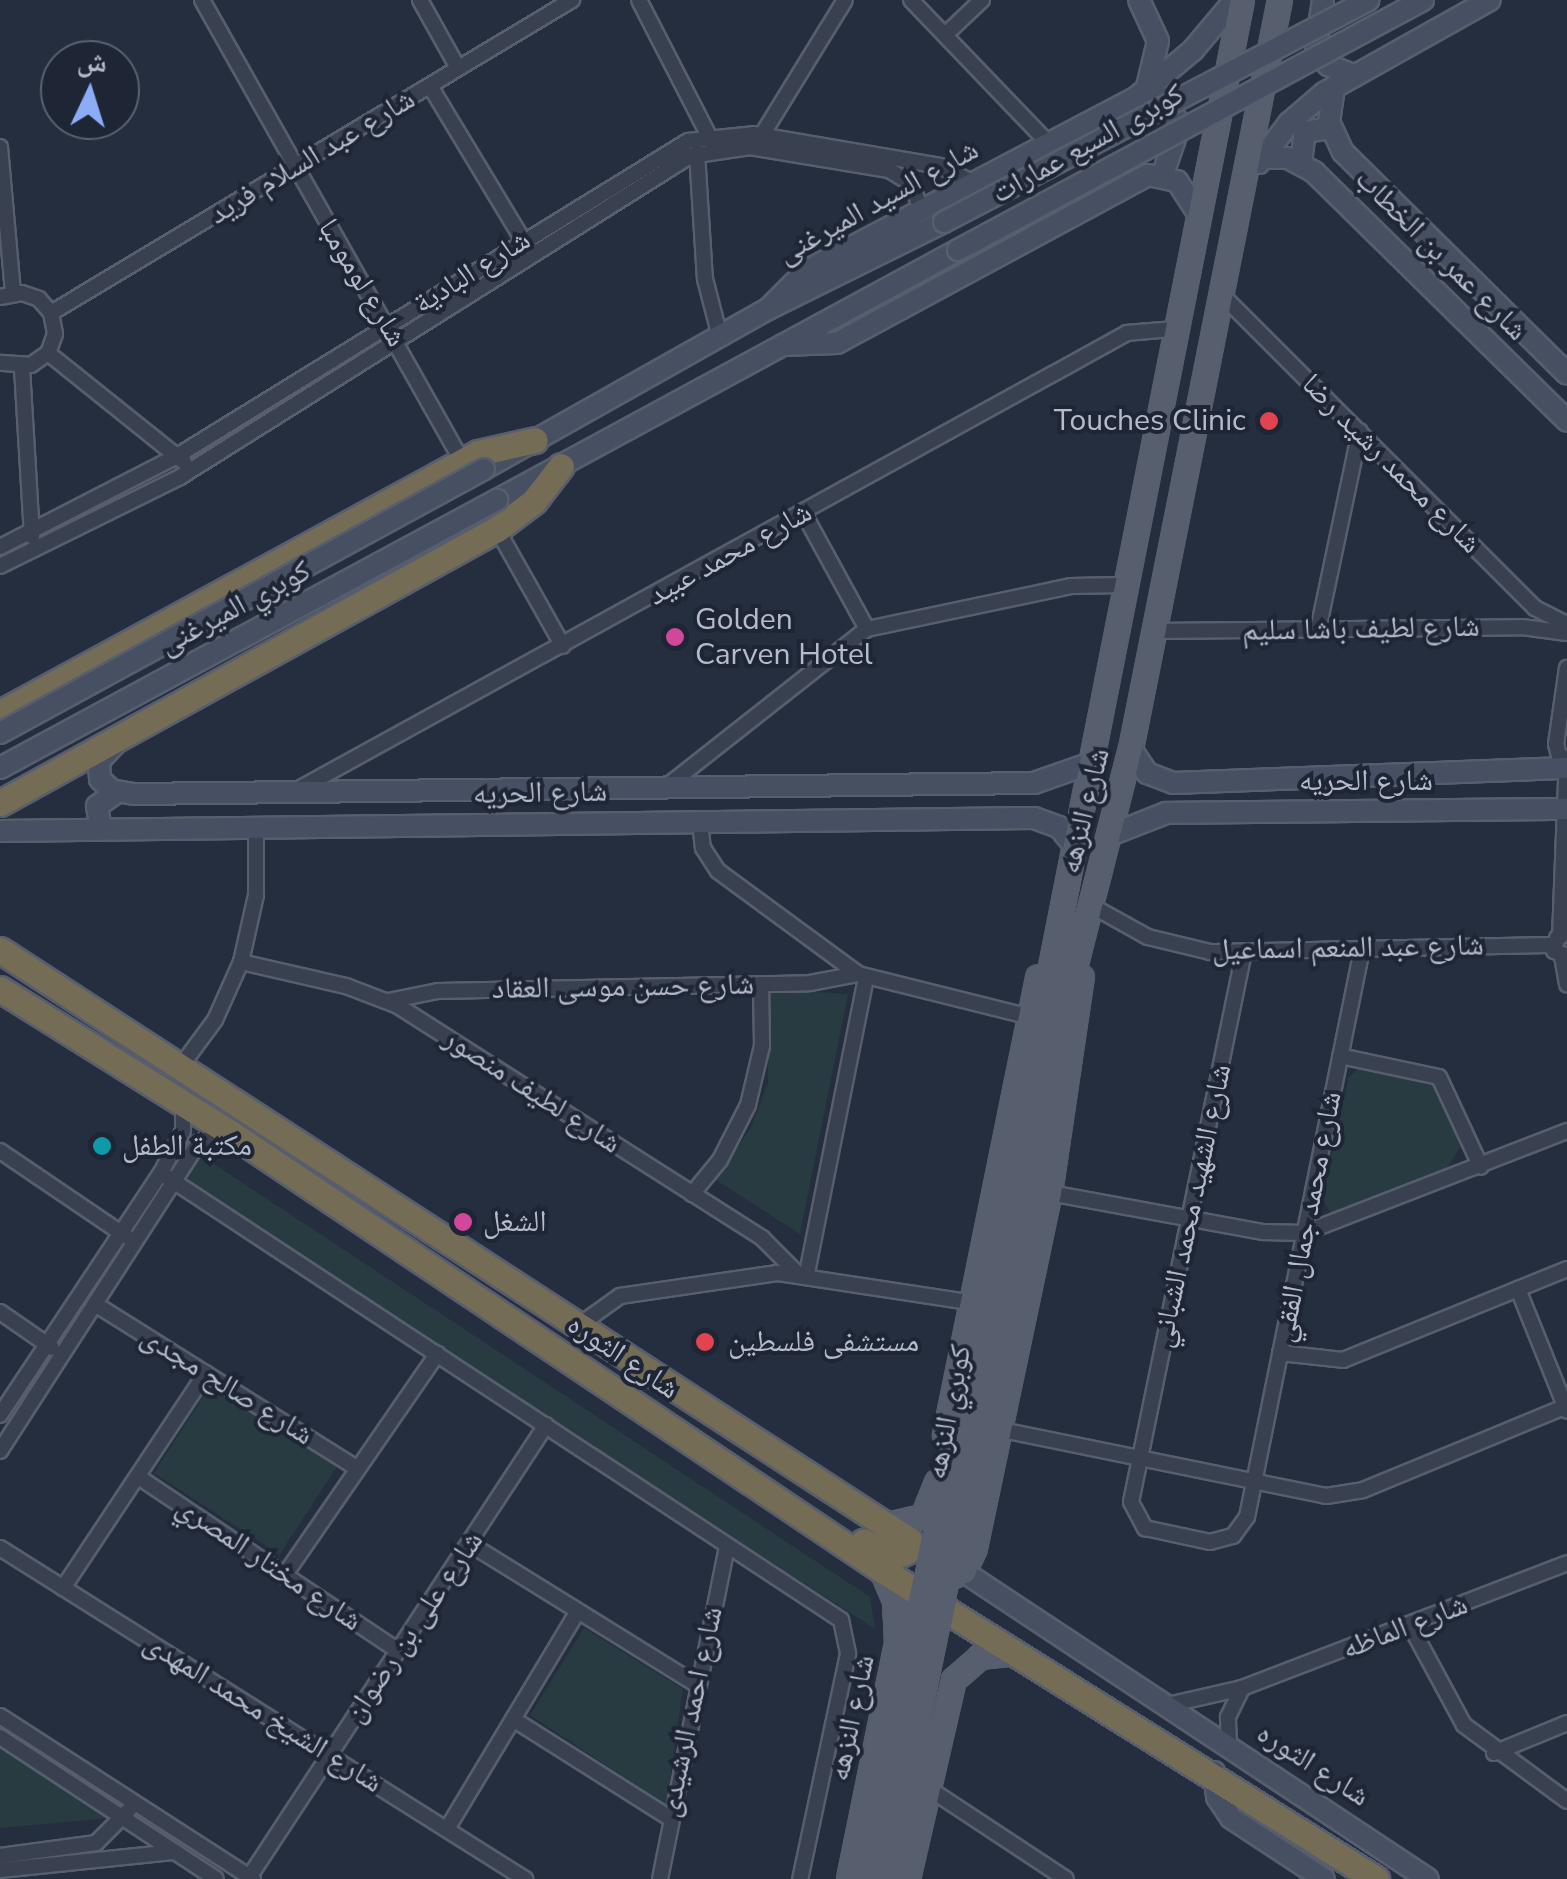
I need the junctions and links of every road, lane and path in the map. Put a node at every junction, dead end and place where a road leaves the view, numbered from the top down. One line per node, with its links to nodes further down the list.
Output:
1 (202, 0): 29 (street, شارع لومومبا)
2 (420, 0): 16 (street)
3 (572, 0): 16 (street, شارع عبد السلام فريد)
4 (640, 0): 23 (street)
5 (845, 0): 22 (street)
6 (911, 0): 15 (street)
7 (982, 0): 15 (street)
8 (1139, 0): 20 (street)
9 (1238, 0): 20 (street, شارع السيد الميرغنى); 34 (main road, شارع النزهه)
10 (1280, 0): 32 (main road, شارع النزهه)
11 (1323, 0): 17 (street)
12 (1368, 0): 38 (street, كوبرى السبع عمارات, bridge)
13 (1423, 0): 44 (street, كوبرى السبع عمارات, bridge)
14 (1490, 0): 17 (street)
15 (945, 35): 24 (street)
16 (458, 68): 18 (street, شارع عبد السلام فريد)
17 (1353, 76): 19 (street)
18 (430, 86): 29 (street, شارع عبد السلام فريد); 35 (street)
19 (1334, 87): 21 (street); 27 (street)
20 (1142, 94): 24 (street, شارع السيد الميرغنى); 30 (street)
21 (1331, 128): 28 (street); 48 (street, شارع عمر بن الخطاب)
22 (762, 135): 23 (street, شارع البادية); 31 (street, شارع البادية)
23 (712, 142): 26 (street, شارع البادية); 33 (street, شارع البادية); 35 (street, شارع البادية)
24 (1048, 144): 31 (street, شارع السيد الميرغنى)
25 (0, 146): 36 (street)
26 (697, 153): 42 (street); 43 (street, شارع البادية)
27 (1262, 158): 28 (street); 32 (street)
28 (1301, 163): 49 (street, شارع عمر بن الخطاب)
29 (293, 168): 39 (street, شارع عبد السلام فريد); 40 (street, شارع لومومبا)
30 (1163, 174): 34 (street); 44 (street)
31 (973, 183): 33 (street, شارع السيد الميرغنى)
32 (1244, 186): 37 (main road, شارع النزهه)
33 (922, 210): 38 (street, شارع السيد الميرغنى)
34 (1197, 212): 41 (main road, شارع النزهه)
35 (524, 240): 40 (street, شارع البادية)
36 (6, 295): 39 (street)
37 (1222, 295): 50 (street, شارع محمد رشيد رضا); 68 (main road, شارع النزهه)
38 (768, 310): 42 (street, شارع السيد الميرغنى)
39 (52, 313): 45 (street)
40 (388, 325): 43 (street, شارع لومومبا); 52 (street, شارع البادية)
41 (1174, 328): 56 (street, شارع محمد عبيد); 62 (main road, شارع النزهه)
42 (720, 337): 51 (street, شارع السيد الميرغنى)
43 (396, 339): 53 (street, شارع لومومبا); 55 (street, شارع البادية)
44 (784, 345): 54 (street)
45 (48, 353): 47 (street); 52 (street)
46 (0, 363): 47 (street)
47 (22, 368): 58 (street)
48 (1567, 374)
49 (1567, 421)
50 (1360, 431): 63 (street, شارع محمد رشيد رضا); 67 (street)
51 (536, 440): 53 (highway)
52 (177, 456): 55 (street); 58 (street, شارع البادية)
53 (473, 465): 70 (highway); 76 (street, كوبري الميرغنى, bridge)
54 (561, 466): 57 (highway); 80 (street, كوبري الميرغنى, bridge)
55 (193, 469): 60 (street, شارع البادية)
56 (804, 514): 66 (street); 71 (street, شارع محمد عبيد)
57 (498, 529): 71 (street); 73 (highway)
58 (32, 531): 59 (street, شارع البادية); 60 (street)
59 (0, 546)
60 (33, 550): 61 (street, شارع البادية)
61 (0, 566)
62 (1122, 585): 66 (street); 78 (main road, شارع النزهه)
63 (1535, 608): 64 (street, شارع محمد رشيد رضا); 65 (street)
64 (1567, 624)
65 (1522, 628): 67 (street, شارع لطيف باشا سليم); 69 (street, شارع لطيف باشا سليم)
66 (867, 629): 83 (street)
67 (1318, 630): 68 (street, شارع لطيف باشا سليم)
68 (1154, 631): 77 (main road, شارع النزهه)
69 (1567, 633)
70 (125, 646): 73 (highway); 74 (highway)
71 (563, 646): 85 (street, شارع محمد عبيد)
72 (1567, 668): 79 (street)
73 (165, 707): 75 (highway)
74 (0, 714)
75 (128, 727): 84 (street); 86 (highway)
76 (0, 733)
77 (1131, 749): 82 (street, شارع الحريه); 94 (main road, شارع النزهه)
78 (1088, 764): 81 (street, شارع الحريه); 95 (main road, شارع النزهه)
79 (1565, 764): 82 (street, شارع الحريه); 87 (street)
80 (0, 768)
81 (1008, 783): 83 (street, شارع الحريه); 89 (street)
82 (1188, 783): 88 (street)
83 (665, 788): 85 (street, شارع الحريه)
84 (117, 792): 85 (street, شارع الحريه); 92 (street)
85 (289, 793)
86 (0, 803)
87 (1564, 810): 88 (street, شارع الحريه); 97 (street)
88 (1188, 812): 94 (street, شارع الحريه)
89 (1006, 818): 90 (street, شارع الحريه); 95 (street, شارع الحريه)
90 (700, 821): 91 (street, شارع الحريه); 104 (street)
91 (256, 827): 92 (street, شارع الحريه); 103 (street)
92 (101, 828): 93 (street, شارع الحريه)
93 (0, 832)
94 (1110, 835): 96 (main road, شارع النزهه)
95 (1072, 843): 101 (main road, شارع النزهه)
96 (1092, 906): 100 (street, شارع عبد المنعم اسماعيل); 102 (main road, شارع النزهه)
97 (1562, 946): 98 (street, شارع عبد المنعم اسماعيل); 106 (street)
98 (1362, 949): 100 (street, شارع عبد المنعم اسماعيل); 110 (street, شارع محمد جمال الفقي)
99 (0, 950): 111 (highway, شارع الثوره)
100 (1244, 952): 121 (street, شارع الشهيد محمد الشباني)
101 (1052, 958): 109 (main road, شارع النزهه); 190 (main road, كوبري النزهه, bridge)
102 (1077, 959): 119 (main road, شارع النزهه); 191 (main road, كوبري النزهه, bridge)
103 (241, 962): 108 (street, شارع لطيف منصور); 111 (street)
104 (862, 976): 105 (street, شارع حسن موسى العقاد); 109 (street); 126 (street)
105 (761, 984): 108 (street, شارع حسن موسى العقاد); 120 (street)
106 (1567, 985)
107 (0, 989): 112 (highway, شارع الثوره)
108 (388, 1002): 120 (street, شارع لطيف منصور)
109 (1026, 1016): 128 (main road, شارع النزهه)
110 (1340, 1056): 116 (street); 123 (street, شارع محمد جمال الفقي)
111 (178, 1070): 131 (highway, شارع الثوره)
112 (183, 1102): 114 (highway, شارع الثوره); 117 (street)
113 (1567, 1131): 116 (street)
114 (229, 1132): 118 (street); 147 (highway, شارع الثوره)
115 (0, 1150): 122 (street)
116 (1481, 1167): 123 (street)
117 (160, 1173): 118 (street); 122 (street)
118 (175, 1183): 124 (street); 135 (street)
119 (1050, 1192): 121 (street); 141 (main road, شارع النزهه)
120 (692, 1194): 126 (street, شارع لطيف منصور)
121 (1190, 1218): 123 (street); 143 (street, شارع الشهيد محمد الشباني)
122 (121, 1233): 124 (street); 132 (street)
123 (1304, 1233): 133 (street, شارع محمد جمال الفقي)
124 (136, 1243): 129 (street)
125 (1567, 1269): 127 (street)
126 (802, 1273): 128 (street); 131 (street)
127 (1518, 1289): 133 (street); 137 (street)
128 (970, 1302): 140 (main road, شارع النزهه)
129 (95, 1304): 134 (street); 136 (street, شارع صالح مجدى)
130 (0, 1312): 132 (street)
131 (578, 1326): 148 (highway, شارع الثوره)
132 (46, 1344): 134 (street); 138 (street)
133 (1280, 1353): 146 (street, شارع محمد جمال الفقي)
134 (61, 1354): 142 (street)
135 (438, 1354): 139 (street); 144 (street)
136 (206, 1373): 144 (street, شارع صالح مجدى); 145 (street)
137 (1566, 1408): 146 (street)
138 (0, 1415)
139 (546, 1425): 149 (street, شارع على بن رضوان); 150 (street)
140 (946, 1428): 141 (main road); 148 (main road, شارع النزهه)
141 (1001, 1435): 143 (street); 154 (main road, شارع النزهه)
142 (0, 1450)
143 (1140, 1460): 146 (street); 146 (street, شارع الشهيد محمد الشباني)
144 (358, 1468): 155 (street)
145 (140, 1478): 155 (street, شارع مختار المصري); 157 (street)
146 (1254, 1484)
147 (807, 1520): 148 (highway); 153 (highway, شارع الثوره)
148 (892, 1524)
149 (470, 1544): 158 (street); 160 (street, شارع على بن رضوان)
150 (727, 1546): 162 (street, شارع احمد الرشيدى); 188 (street)
151 (0, 1548): 157 (street, شارع الشيخ محمد المهدى)
152 (1567, 1563): 159 (street, شارع الماظه)
153 (882, 1570): 156 (highway, شارع الثوره); 170 (main road, شارع النزهه)
154 (964, 1572): 156 (main road); 164 (street, شارع الثوره)
155 (284, 1576): 160 (street, شارع مختار المصري)
156 (904, 1584): 161 (highway, شارع الثوره)
157 (63, 1588): 172 (street, شارع الشيخ محمد المهدى)
158 (578, 1611): 162 (street); 166 (street)
159 (1411, 1627): 163 (street, شارع الماظه); 171 (street)
160 (397, 1650): 172 (street, شارع على بن رضوان)
161 (1016, 1653): 173 (highway, شارع الثوره); 174 (main road)
162 (697, 1685): 177 (street, شارع احمد الرشيدى)
163 (1242, 1688): 164 (street, شارع الماظه); 169 (street)
164 (1162, 1706): 169 (street, شارع الثوره)
165 (0, 1716): 176 (street)
166 (513, 1719): 177 (street); 179 (street)
167 (1567, 1723): 171 (street)
168 (0, 1737): 178 (street)
169 (1229, 1749): 196 (street, شارع الثوره)
170 (876, 1750): 174 (main road); 189 (main road, شارع النزهه)
171 (1494, 1753): 175 (street)
172 (330, 1754): 179 (street, شارع الشيخ محمد المهدى); 184 (street, شارع على بن رضوان)
173 (1214, 1772): 194 (street, شارع الثوره); 195 (highway, شارع الثوره)
174 (931, 1776): 192 (main road); 193 (street)
175 (1567, 1801)
176 (133, 1804): 178 (street); 184 (street)
177 (668, 1817): 187 (street, شارع احمد الرشيدى)
178 (124, 1818): 180 (street); 182 (street)
179 (447, 1829): 186 (street, شارع الشيخ محمد المهدى)
180 (174, 1852): 182 (street); 185 (street)
181 (0, 1856): 182 (street)
182 (68, 1857): 183 (street)
183 (0, 1870)
184 (250, 1878)
185 (216, 1879)
186 (525, 1879)
187 (660, 1879)
188 (800, 1879)
189 (850, 1879)
190 (866, 1879)
191 (885, 1879)
192 (908, 1879)
193 (1066, 1879)
194 (1324, 1879)
195 (1376, 1879)
196 (1428, 1879)

